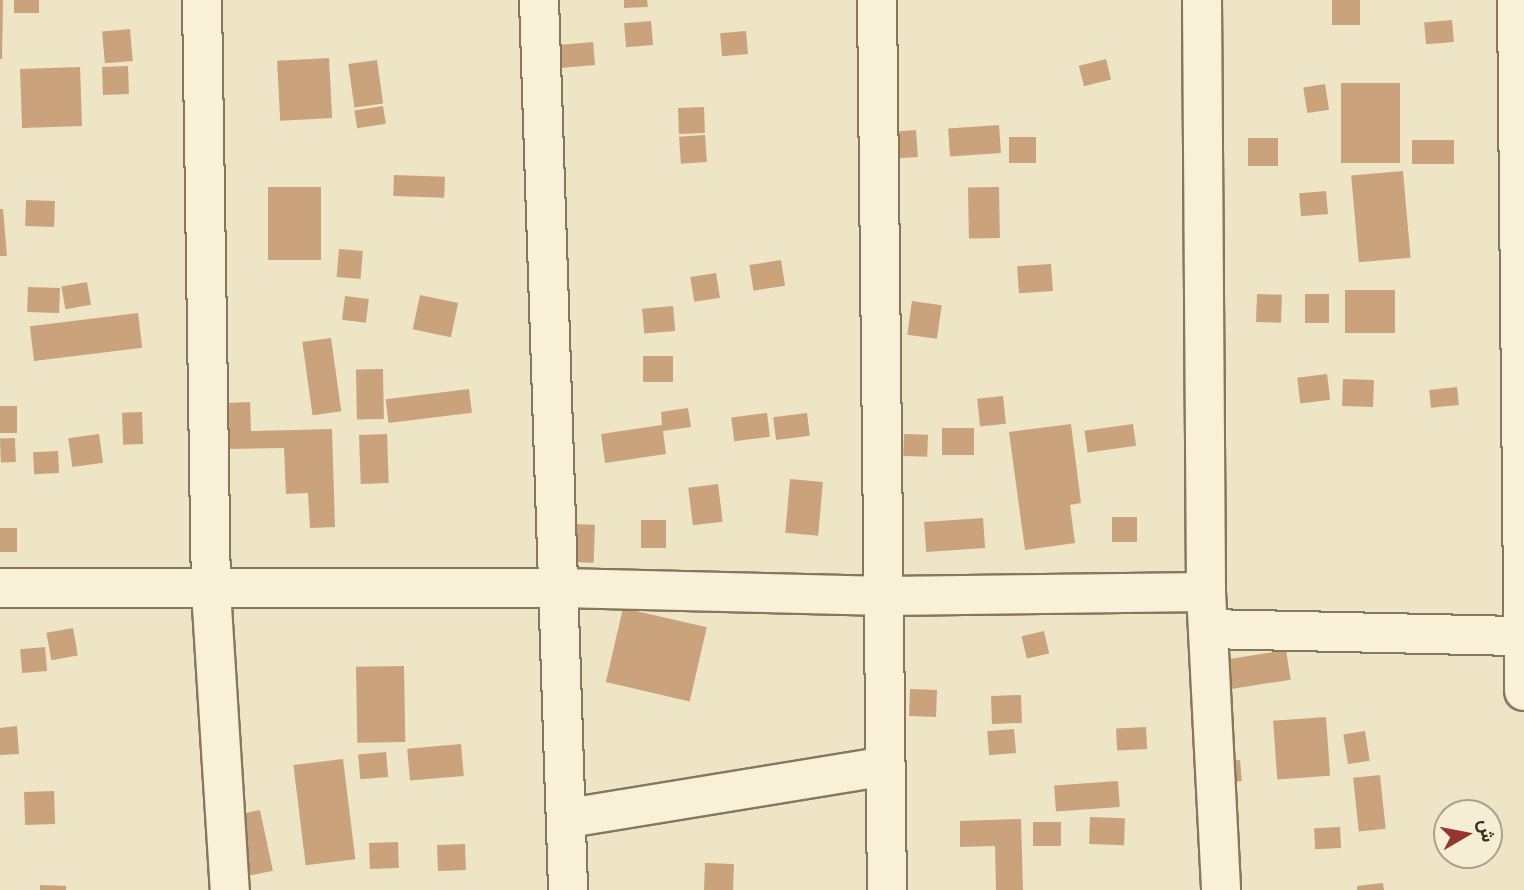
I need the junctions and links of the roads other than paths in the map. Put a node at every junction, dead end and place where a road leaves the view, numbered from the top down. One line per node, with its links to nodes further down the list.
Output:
1 (202, 0): 8 (street)
2 (539, 0): 7 (street)
3 (877, 0): 10 (street)
4 (1202, 0): 9 (street)
5 (1517, 0): 12 (street)
6 (0, 588): 8 (street)
7 (562, 588): 8 (street); 10 (street); 15 (street)
8 (211, 592): 16 (street)
9 (1206, 592): 10 (street); 11 (street)
10 (886, 596): 14 (street)
11 (1208, 629): 12 (street); 19 (street)
12 (1523, 636): 13 (street)
13 (1524, 691)
14 (882, 767): 15 (street); 18 (street)
15 (569, 818): 17 (street)
16 (230, 890)
17 (568, 890)
18 (887, 890)
19 (1221, 890)

